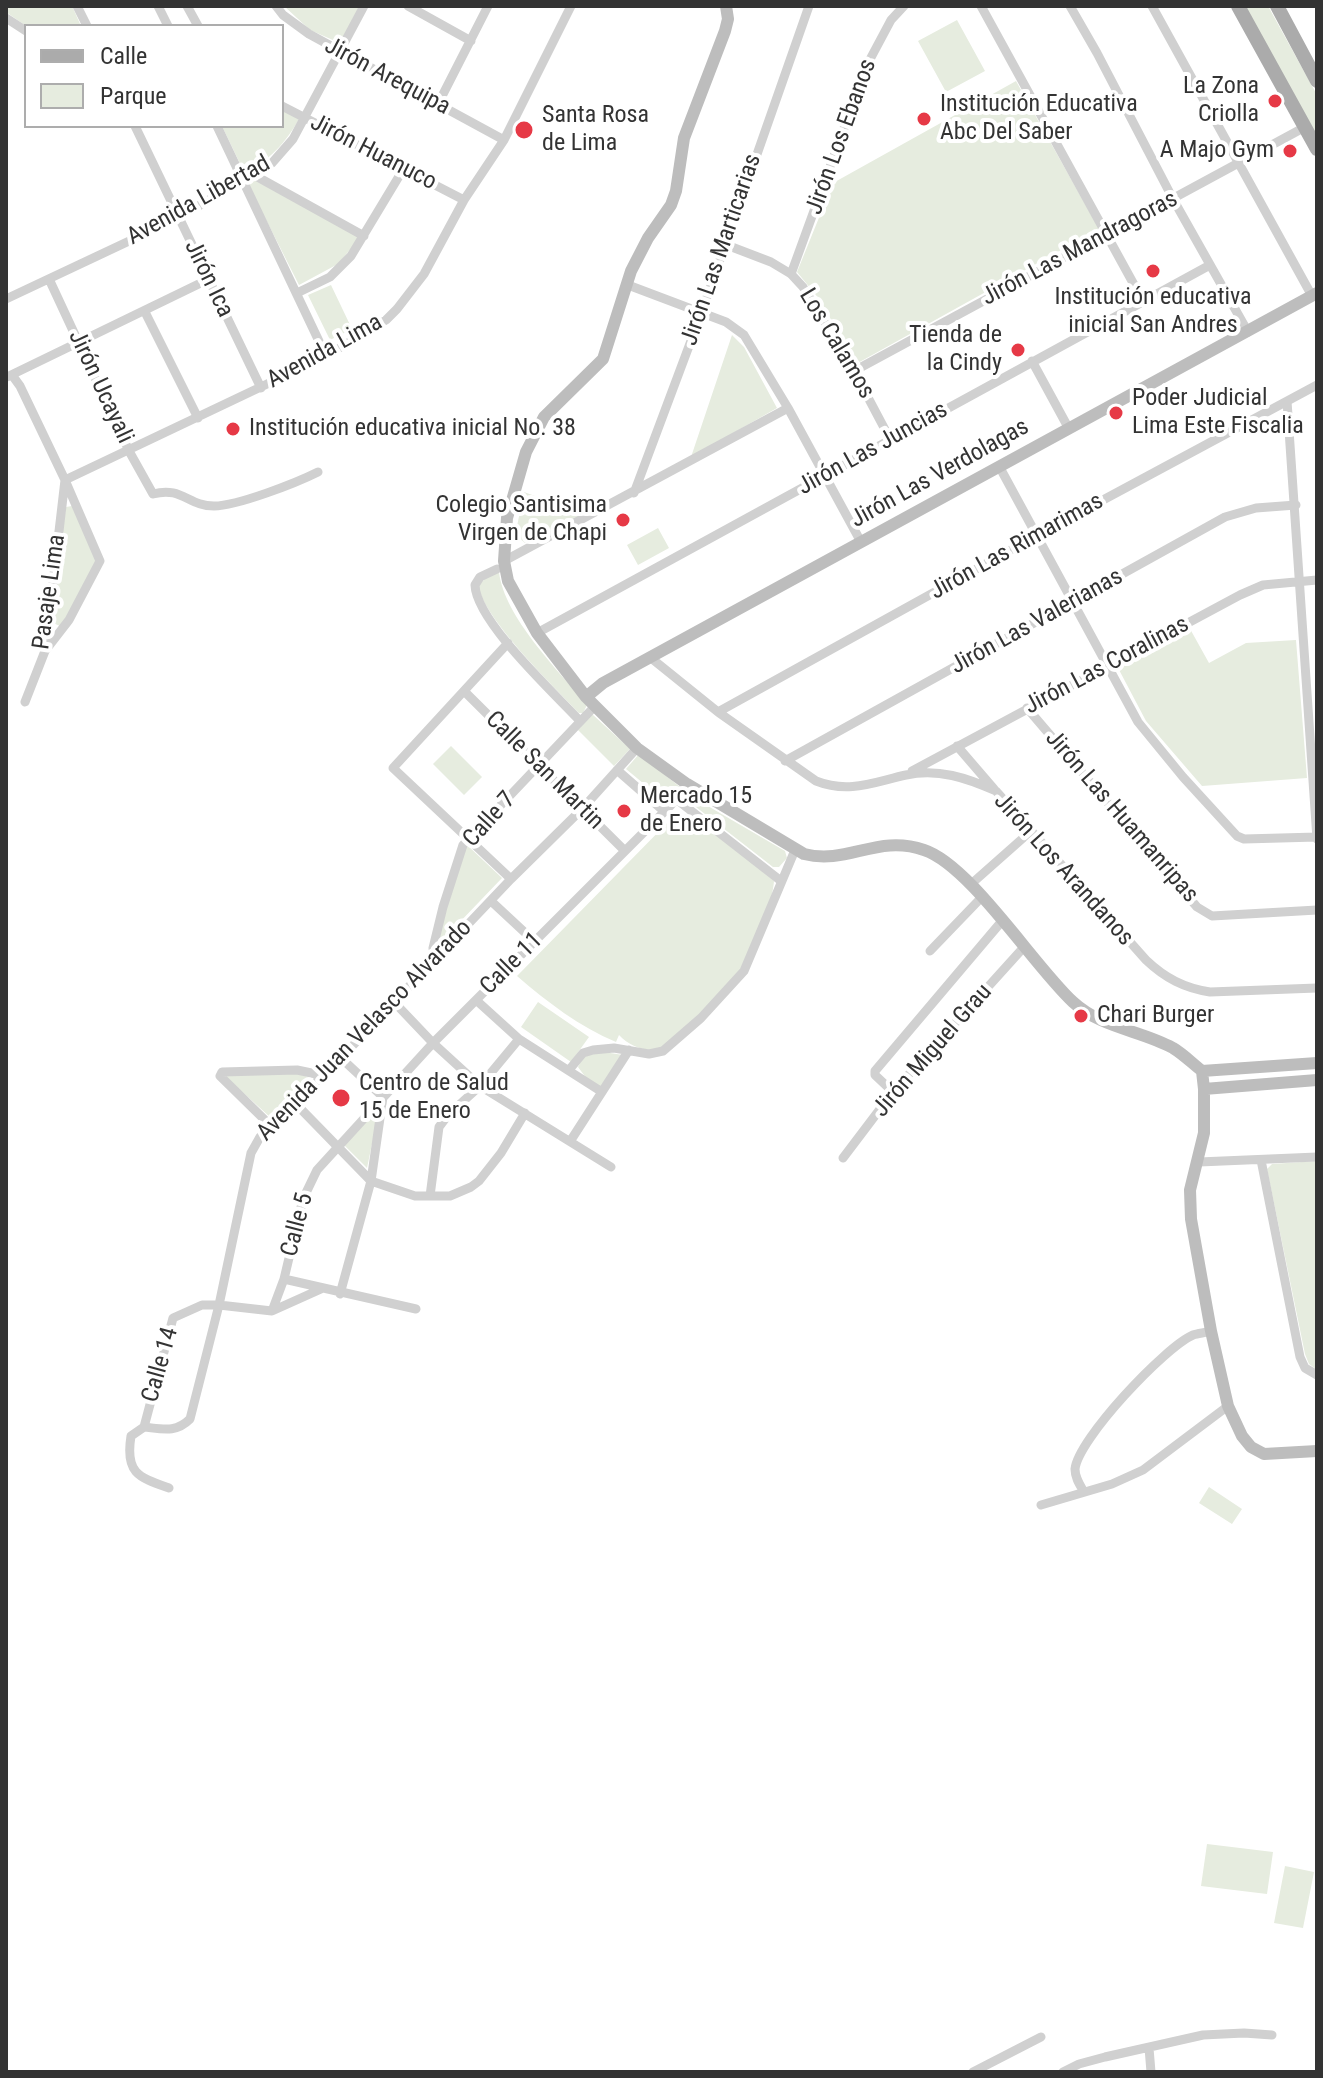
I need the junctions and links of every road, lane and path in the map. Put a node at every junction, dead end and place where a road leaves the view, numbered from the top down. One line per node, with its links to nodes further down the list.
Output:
1 (77, 6): 18 (street)
2 (158, 6): 19 (street)
3 (187, 6): 20 (street)
4 (276, 6): 23 (street, Jirón Arequipa)
5 (364, 6): 23 (street, Avenida Libertad)
6 (408, 6): 22 (street)
7 (488, 6): 22 (street)
8 (726, 6): 47 (street)
9 (809, 6): 42 (street, Jirón Las Marticarias)
10 (904, 6): 44 (street, Jirón Los Ebanos)
11 (981, 6): 40 (street)
12 (1070, 6): 37 (street)
13 (1152, 6): 33 (street)
14 (1238, 6): 28 (main road)
15 (1277, 6): 24 (main road)
16 (566, 8): 31 (street, Avenida Lima)
17 (6, 18): 21 (street)
18 (86, 24)
19 (167, 24)
20 (197, 24)
21 (24, 30)
22 (471, 41): 25 (street)
23 (340, 50): 25 (street, Jirón Arequipa); 27 (street, Avenida Libertad)
24 (1317, 81)
25 (438, 104): 31 (street, Jirón Arequipa)
26 (284, 107): 27 (street, Jirón Huanuco)
27 (304, 118): 34 (street, Jirón Huanuco); 35 (street, Avenida Libertad)
28 (1305, 127): 32 (main road); 33 (street, Jirón Las Mandragoras)
29 (136, 128): 39 (street, Jirón Ica)
30 (218, 128): 36 (street)
31 (504, 140): 38 (street, Avenida Lima)
32 (1317, 149)
33 (1239, 164): 37 (street, Jirón Las Mandragoras); 49 (street)
34 (404, 168): 38 (street, Jirón Huanuco); 41 (street)
35 (254, 175): 36 (street, Avenida Libertad); 41 (street)
36 (243, 181): 39 (street, Avenida Libertad); 48 (street)
37 (1173, 199): 40 (street, Jirón Las Mandragoras); 43 (street)
38 (464, 200): 56 (street, Avenida Lima)
39 (178, 218): 45 (street, Avenida Libertad); 46 (street, Jirón Ica)
40 (1107, 235): 51 (street); 58 (street, Jirón Las Mandragoras)
41 (364, 236): 48 (street)
42 (724, 244): 44 (street, Los Calamos); 53 (street, Jirón Las Marticarias)
43 (1210, 265): 51 (street, Jirón Las Juncias); 54 (street)
44 (791, 274): 58 (street, Los Calamos)
45 (49, 279): 50 (street, Avenida Libertad); 55 (street, Jirón Ucayali)
46 (209, 279): 52 (street); 61 (street, Jirón Ica)
47 (628, 285): 53 (street); 76 (street)
48 (297, 293): 56 (street)
49 (1315, 295): 54 (street, Jirón Las Verdolagas)
50 (6, 299)
51 (1143, 301): 57 (street, Jirón Las Juncias)
52 (145, 312): 55 (street); 64 (street)
53 (701, 314): 63 (street); 72 (street, Jirón Las Marticarias)
54 (1248, 332): 65 (street, Jirón Las Verdolagas)
55 (80, 343): 59 (street); 67 (street, Jirón Ucayali)
56 (326, 356): 61 (street, Avenida Lima)
57 (1032, 361): 65 (street); 66 (street, Jirón Las Juncias)
58 (854, 371): 66 (street, Los Calamos)
59 (9, 376): 71 (street)
60 (1317, 385): 62 (street, Jirón Las Rimarimas)
61 (261, 388): 64 (street, Avenida Lima)
62 (1287, 401): 73 (street); 74 (street, Jirón Las Rimarimas)
63 (788, 408): 70 (street); 72 (street)
64 (198, 418): 67 (street, Avenida Lima)
65 (1069, 429): 68 (street, Jirón Las Verdolagas)
66 (890, 439): 70 (street, Jirón Las Juncias)
67 (129, 451): 69 (street, Jirón Ucayali); 71 (street, Avenida Lima)
68 (999, 466): 74 (street); 75 (street, Jirón Las Verdolagas)
69 (318, 472)
70 (825, 476): 75 (street); 80 (street, Jirón Las Juncias)
71 (65, 480): 82 (street, Pasaje Lima); 82 (street)
72 (634, 493): 76 (street)
73 (1296, 505): 78 (street); 79 (street, Jirón Las Valerianas)
74 (1036, 536): 79 (street); 89 (street, Jirón Las Rimarimas)
75 (861, 542): 83 (street, Jirón Las Verdolagas)
76 (500, 565): 80 (street); 81 (street)
77 (1317, 580): 78 (street, Jirón Las Coralinas)
78 (1300, 581): 84 (street, Jirón Las Coralinas); 104 (street)
79 (1073, 603): 84 (street); 93 (street, Jirón Las Valerianas)
80 (537, 633): 87 (street)
81 (508, 643): 85 (street); 90 (street)
82 (45, 651): 86 (street, Pasaje Lima)
83 (651, 658): 87 (street, Jirón Las Verdolagas); 89 (street, Jirón Los Arandanos)
84 (1109, 667): 88 (street, Jirón Las Coralinas); 104 (street)
85 (464, 691): 94 (street, Calle San Martin); 103 (street)
86 (25, 702)
87 (590, 702): 90 (street, Calle 7); 92 (street)
88 (1027, 708): 91 (street, Jirón Las Coralinas); 112 (street, Jirón Las Huamanripas)
89 (718, 712): 93 (street, Jirón Los Arandanos)
90 (580, 721): 94 (street, Calle 7)
91 (957, 746): 96 (street, Jirón Las Coralinas); 98 (street)
92 (637, 748): 95 (street, Avenida Juan Velasco Alvarado); 97 (street)
93 (785, 761): 96 (street, Jirón Los Arandanos)
94 (538, 767): 100 (street, Calle San Martin); 103 (street, Calle 7)
95 (617, 770): 100 (street, Avenida Juan Velasco Alvarado); 101 (street)
96 (906, 775): 98 (street, Jirón Los Arandanos)
97 (687, 784): 99 (street, Calle 11); 105 (street)
98 (996, 791): 102 (street, Jirón Los Arandanos)
99 (676, 799): 101 (street, Calle 11); 108 (street)
100 (582, 809): 106 (street, Calle San Martin); 107 (street, Avenida Juan Velasco Alvarado)
101 (665, 812): 106 (street, Calle 11)
102 (1031, 831): 109 (street); 118 (street, Jirón Los Arandanos)
103 (469, 838): 107 (street); 117 (street, Calle 7)
104 (1317, 838)
105 (795, 850): 108 (street); 109 (street)
106 (625, 851): 114 (street, Calle 11)
107 (511, 879): 111 (street, Avenida Juan Velasco Alvarado)
108 (781, 881): 123 (street)
109 (970, 885): 110 (street)
110 (981, 898): 113 (street); 116 (street)
111 (491, 901): 114 (street); 117 (street, Avenida Juan Velasco Alvarado)
112 (1317, 910)
113 (1002, 921): 115 (street); 133 (street)
114 (534, 941): 119 (street, Calle 11)
115 (1024, 947): 127 (street); 133 (street, Jirón Miguel Grau)
116 (930, 951)
117 (434, 960): 120 (street, Avenida Juan Velasco Alvarado)
118 (1317, 988)
119 (476, 1000): 121 (street); 122 (street, Calle 11)
120 (394, 1002): 122 (street); 124 (street, Avenida Juan Velasco Alvarado)
121 (519, 1039): 126 (street); 130 (street)
122 (433, 1043): 130 (street); 134 (street, Calle 11)
123 (629, 1050): 126 (street); 132 (street)
124 (341, 1058): 128 (street, Avenida Juan Velasco Alvarado); 134 (street)
125 (1317, 1063): 127 (street)
126 (569, 1070): 132 (street)
127 (1202, 1071): 131 (street)
128 (321, 1075): 135 (street, Avenida Juan Velasco Alvarado); 137 (street)
129 (1317, 1080): 131 (street)
130 (480, 1086): 136 (street); 146 (street)
131 (1204, 1089): 143 (street)
132 (602, 1092): 138 (street)
133 (893, 1092): 141 (street, Jirón Miguel Grau)
134 (383, 1097): 139 (street, Calle 11); 145 (street)
135 (295, 1103): 137 (street, Avenida Juan Velasco Alvarado); 139 (street)
136 (525, 1113): 138 (street); 146 (street)
137 (271, 1126): 150 (street, Avenida Juan Velasco Alvarado)
138 (571, 1140): 144 (street)
139 (339, 1147): 145 (street); 147 (street, Calle 5)
140 (1317, 1157): 142 (street)
141 (843, 1158)
142 (1261, 1160): 143 (street); 154 (street)
143 (1199, 1162): 153 (street)
144 (611, 1167)
145 (371, 1181): 146 (street); 149 (street)
146 (430, 1196)
147 (284, 1279): 148 (street); 152 (street, Calle 5)
148 (321, 1289): 149 (street); 152 (street)
149 (340, 1294): 151 (street)
150 (219, 1305): 152 (street, Calle 14); 156 (street, Calle 14); 156 (street, Avenida Juan Velasco Alvarado)
151 (416, 1309)
152 (272, 1311)
153 (1211, 1331): 155 (street); 159 (street)
154 (1317, 1375)
155 (1228, 1406): 157 (street); 159 (street)
156 (144, 1427): 158 (street, Calle 14)
157 (1317, 1451)
158 (169, 1488)
159 (1084, 1492): 160 (street)
160 (1041, 1505)
161 (1272, 2035): 163 (street)
162 (1041, 2037): 164 (street)
163 (1149, 2048): 165 (street); 166 (street)
164 (973, 2072)
165 (1063, 2072)
166 (1151, 2072)

